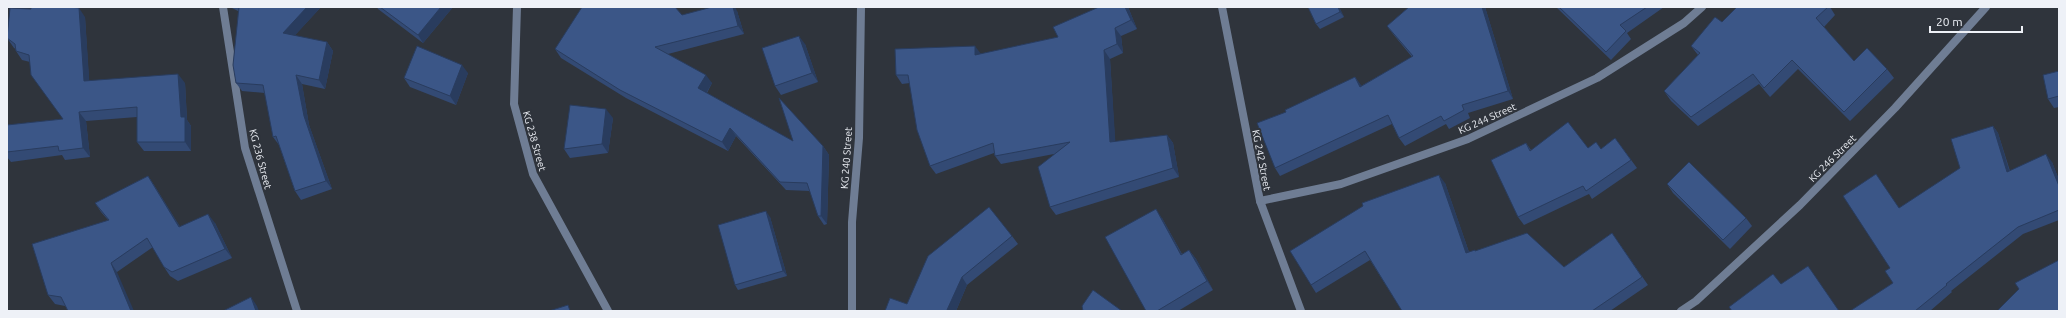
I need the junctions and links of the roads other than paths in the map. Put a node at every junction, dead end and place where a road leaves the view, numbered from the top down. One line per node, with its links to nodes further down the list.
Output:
1 (223, 7): 8 (street, KG 236 Street)
2 (517, 7): 9 (street, KG 238 Street)
3 (861, 7): 10 (street, KG 240 Street)
4 (1222, 7): 7 (street, KG 242 Street)
5 (1702, 7): 7 (street, KG 244 Street)
6 (1986, 7): 12 (street, KG 246 Street)
7 (1260, 201): 11 (street, KG 242 Street)
8 (297, 311)
9 (608, 311)
10 (852, 311)
11 (1301, 311)
12 (1681, 311)

